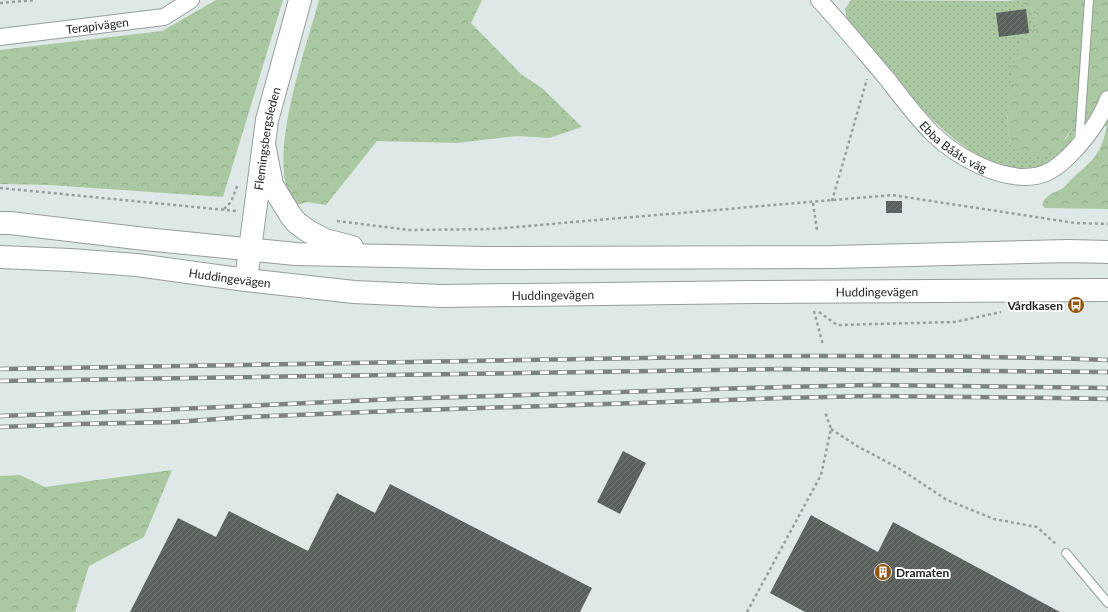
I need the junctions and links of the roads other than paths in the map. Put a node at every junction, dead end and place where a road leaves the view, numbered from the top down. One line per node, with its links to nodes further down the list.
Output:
1 (191, 0): 5 (street, Terapivägen)
2 (300, 0): 7 (main road, Flemingsbergsleden)
3 (819, 0): 8 (street, Ebba Bååts väg)
4 (1089, 0): 8 (lane)
5 (0, 37)
6 (1108, 99): 8 (street, Ebba Bååts väg)
7 (264, 144): 10 (main road, Flemingsbergsleden); 12 (main road)
8 (1079, 146)
9 (0, 223): 10 (main road)
10 (251, 248): 12 (main road); 14 (main road, Flemingsbergsleden)
11 (1108, 252): 12 (main road)
12 (390, 255)
13 (0, 257): 14 (main road, Huddingevägen)
14 (246, 280): 15 (main road, Huddingevägen)
15 (1108, 290)
16 (1066, 553): 17 (lane)
17 (1108, 603)

